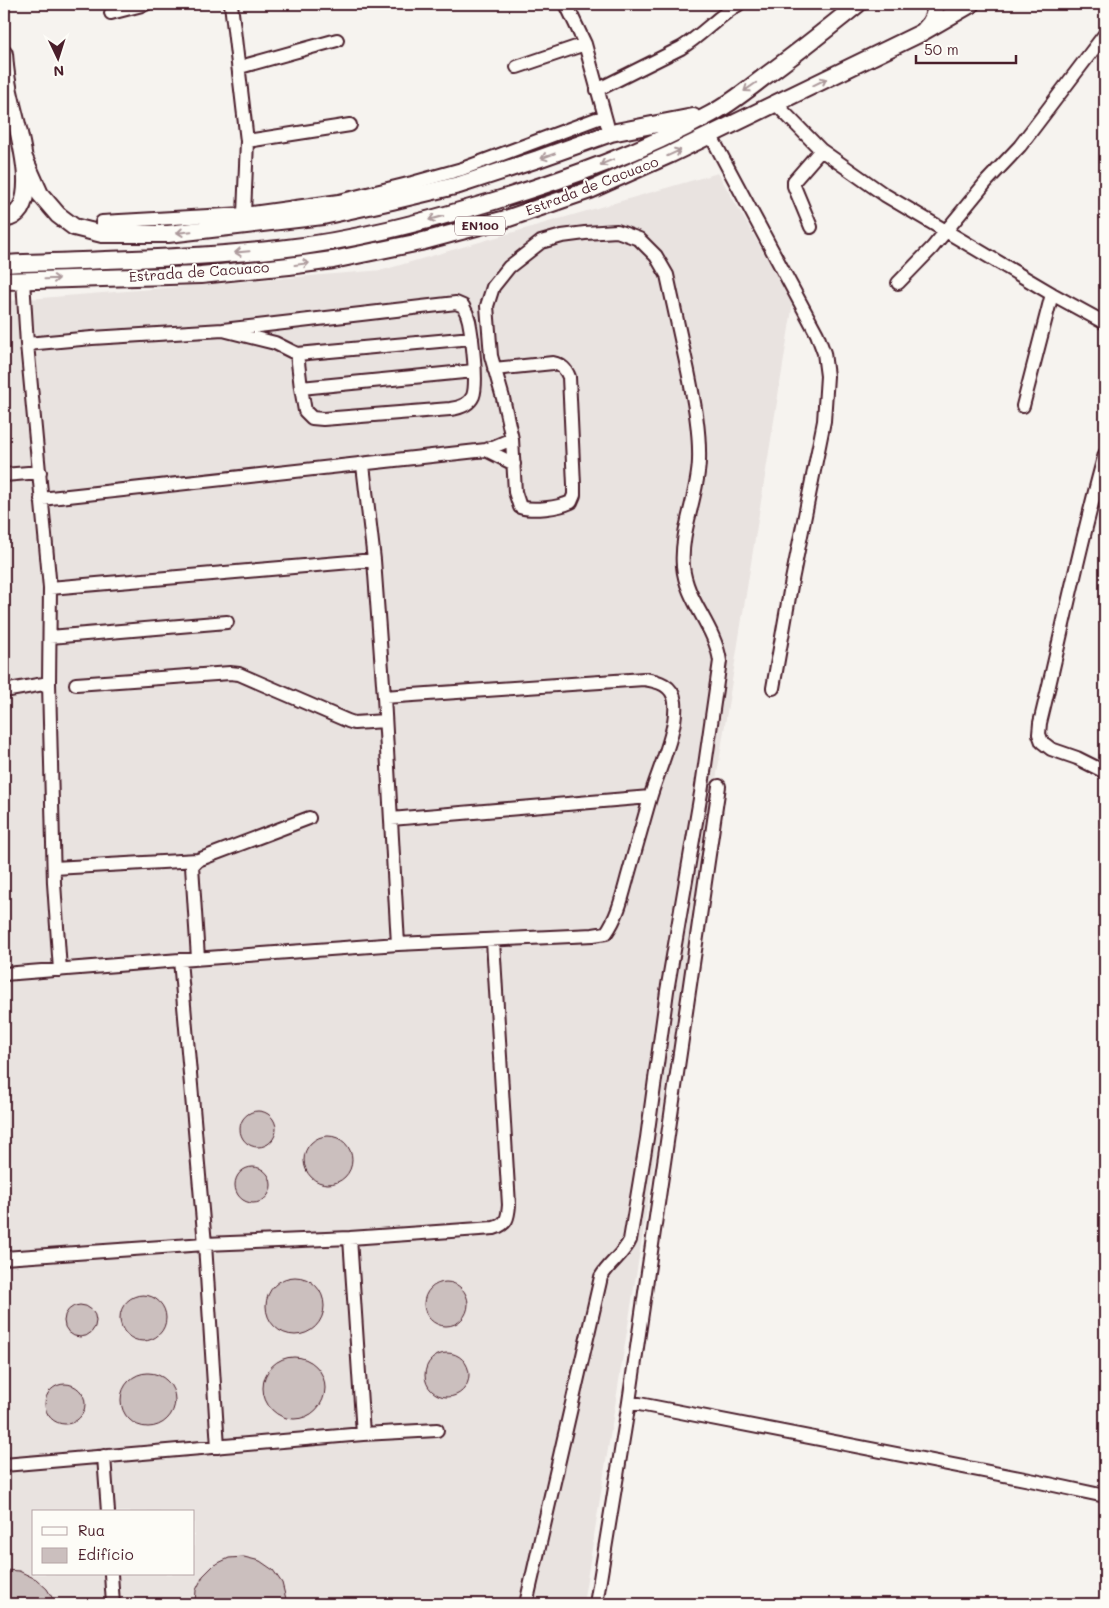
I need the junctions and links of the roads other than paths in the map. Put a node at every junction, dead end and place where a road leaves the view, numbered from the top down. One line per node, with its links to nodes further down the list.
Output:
1 (146, 4): 8 (street)
2 (231, 4): 14 (street)
3 (566, 4): 12 (street)
4 (739, 4): 16 (street)
5 (858, 4): 18 (main road, Estrada de Cacuaco / EN100, one-way to 18)
6 (935, 4): 9 (main road)
7 (971, 4): 9 (main road, Estrada de Cacuaco / EN100)
8 (111, 13)
9 (919, 34): 17 (main road, Estrada de Cacuaco / EN100, one-way to 9)
10 (1105, 34): 30 (street)
11 (337, 40): 14 (street)
12 (584, 44): 15 (street); 16 (street)
13 (4, 54): 25 (main road)
14 (240, 67): 23 (street)
15 (517, 67)
16 (597, 90): 19 (street)
17 (775, 104): 22 (main road, Estrada de Cacuaco / EN100); 24 (street)
18 (713, 113): 21 (main road); 31 (main road, Estrada de Cacuaco / EN100, one-way to 31)
19 (604, 116): 21 (street); 26 (street)
20 (350, 125): 23 (street)
21 (611, 133): 25 (main road, one-way to 25)
22 (711, 136): 32 (main road, Estrada de Cacuaco / EN100, one-way to 22); 59 (street)
23 (248, 141): 26 (street)
24 (821, 150): 29 (street); 30 (street)
25 (24, 158): 27 (main road)
26 (244, 214): 28 (street)
27 (4, 219)
28 (102, 222)
29 (811, 227)
30 (945, 232): 34 (street); 35 (street)
31 (4, 264)
32 (23, 280): 33 (main road, Estrada de Cacuaco / EN100); 39 (street)
33 (4, 281)
34 (898, 283)
35 (1052, 294): 36 (street); 44 (street)
36 (1105, 323)
37 (223, 330): 38 (street); 39 (street); 40 (street)
38 (472, 338): 40 (street); 42 (street)
39 (27, 344): 50 (street)
40 (297, 354): 43 (street)
41 (494, 369): 45 (street); 48 (street); 89 (street)
42 (474, 371): 43 (street); 43 (street)
43 (301, 388)
44 (1023, 406)
45 (512, 439): 46 (street); 48 (street)
46 (486, 450): 48 (street); 49 (street)
47 (1105, 454): 63 (street)
48 (514, 464)
49 (363, 465): 52 (street); 53 (street)
50 (40, 472): 51 (street); 52 (street)
51 (4, 474)
52 (41, 499): 54 (street)
53 (374, 560): 54 (street); 61 (street)
54 (50, 588): 56 (street)
55 (227, 622): 56 (street)
56 (50, 637): 57 (street)
57 (49, 684): 60 (street); 69 (street)
58 (76, 684): 62 (street)
59 (773, 688)
60 (4, 691)
61 (384, 697): 62 (street); 65 (street)
62 (385, 720): 67 (street)
63 (1105, 772)
64 (719, 786): 79 (street)
65 (650, 797): 67 (street); 70 (street)
66 (309, 818): 68 (street)
67 (391, 819): 71 (street)
68 (198, 860): 69 (street); 72 (street)
69 (54, 868): 74 (street)
70 (493, 941): 71 (street); 76 (street)
71 (398, 944): 72 (street)
72 (198, 958): 73 (street)
73 (180, 960): 74 (street); 77 (street)
74 (60, 970): 75 (street)
75 (4, 974)
76 (350, 1238): 77 (street); 81 (street)
77 (205, 1244): 78 (street); 82 (street)
78 (4, 1258)
79 (629, 1402): 85 (street); 90 (street)
80 (436, 1430): 81 (street)
81 (363, 1434): 82 (street)
82 (218, 1447): 83 (street)
83 (104, 1456): 84 (street); 86 (street)
84 (4, 1466)
85 (1105, 1496)
86 (108, 1510)
87 (111, 1576): 88 (street)
88 (113, 1604)
89 (526, 1604)
90 (596, 1604)

